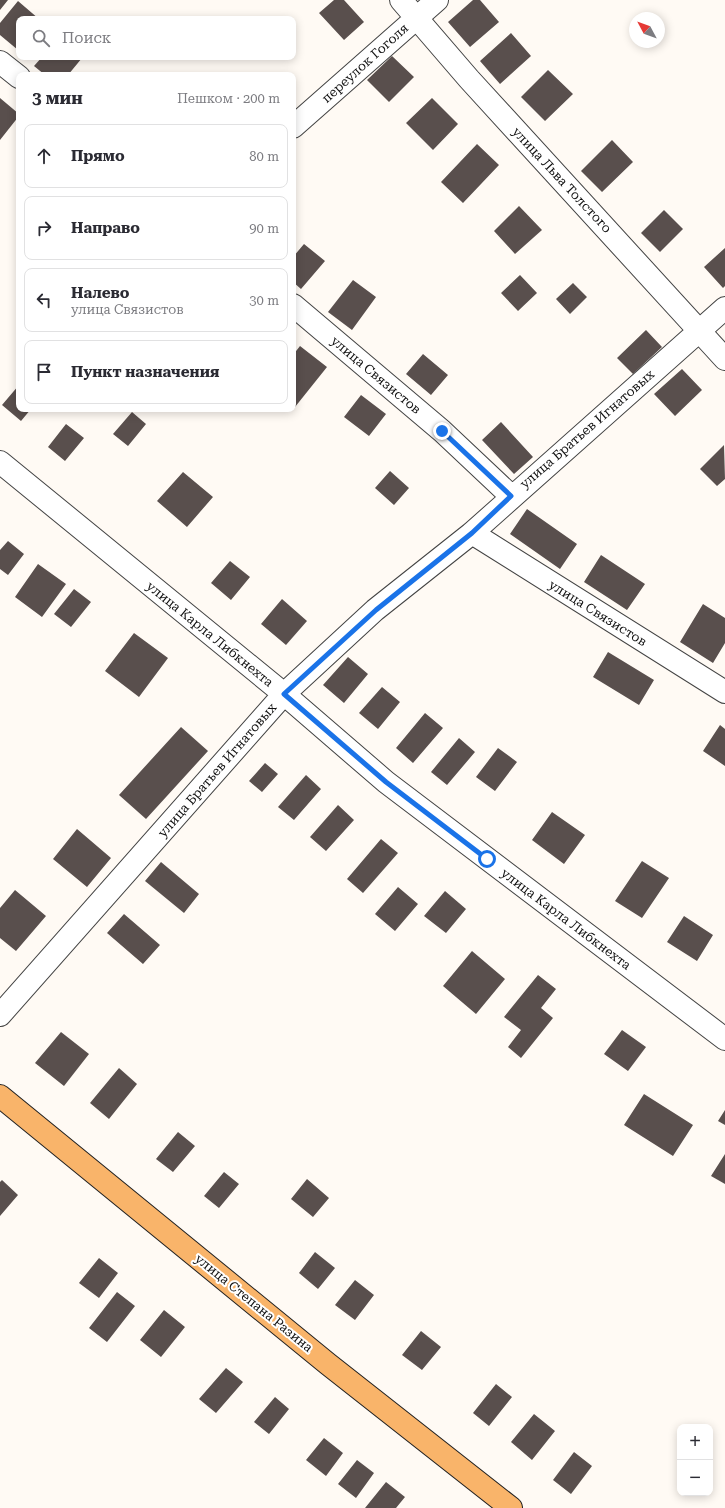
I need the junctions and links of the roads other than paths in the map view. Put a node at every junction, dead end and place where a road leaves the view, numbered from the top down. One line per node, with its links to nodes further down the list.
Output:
1 (401, 0): 3 (street, улица Льва Толстого)
2 (437, 0): 3 (street, переулок Гоголя)
3 (416, 17): 6 (street, переулок Гоголя); 9 (street, улица Льва Толстого)
4 (0, 62): 5 (street)
5 (16, 75)
6 (296, 124)
7 (296, 307): 12 (street, улица Связистов)
8 (725, 308): 9 (street, улица Братьев Игнатовых)
9 (700, 330): 10 (street, улица Льва Толстого); 12 (street, улица Братьев Игнатовых)
10 (725, 359)
11 (0, 462): 15 (street, улица Карла Либкнехта)
12 (511, 496): 13 (street, улица Братьев Игнатовых)
13 (472, 533): 14 (street, улица Связистов); 15 (street, улица Братьев Игнатовых)
14 (725, 692)
15 (284, 694): 16 (street, улица Братьев Игнатовых); 17 (street, улица Карла Либкнехта)
16 (0, 1015)
17 (725, 1039)
18 (0, 1096): 19 (main road, улица Степана Разина)
19 (511, 1508)

